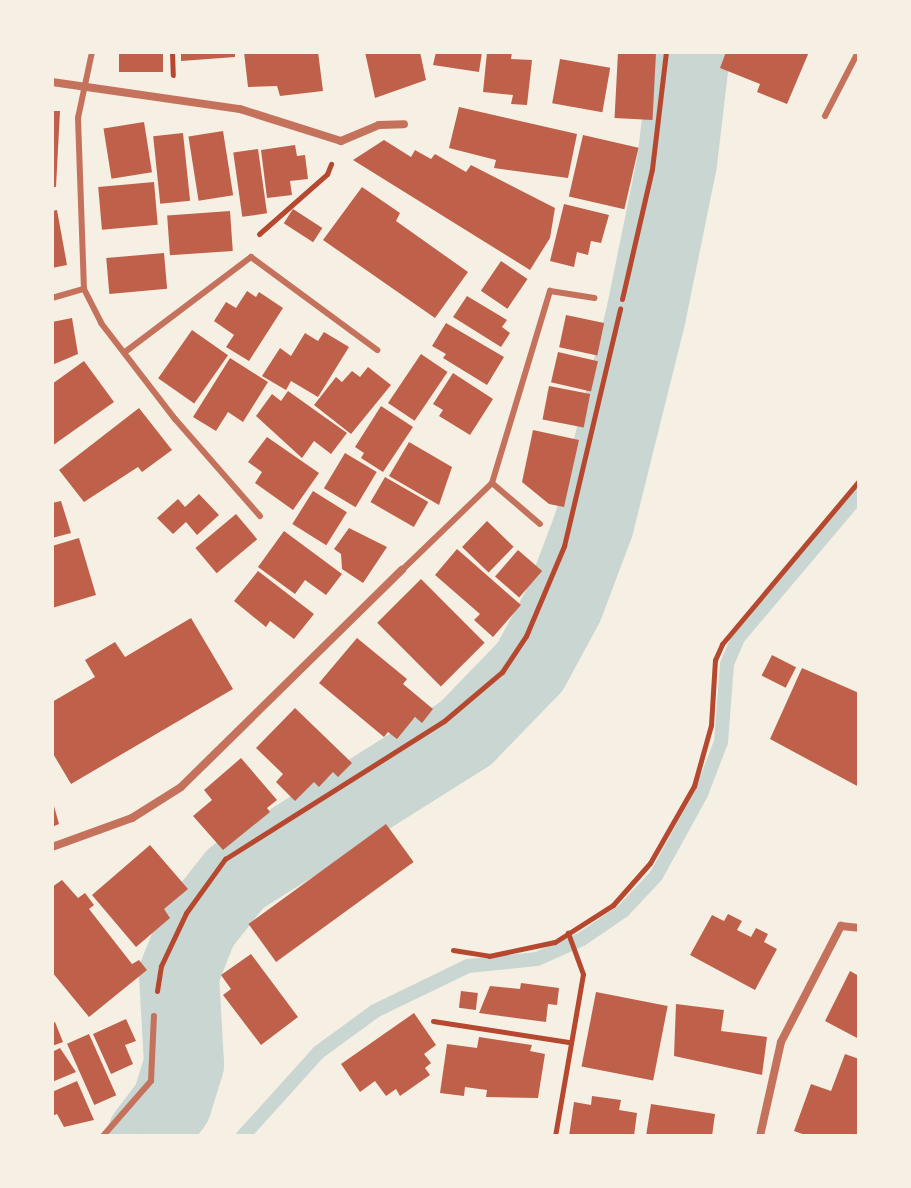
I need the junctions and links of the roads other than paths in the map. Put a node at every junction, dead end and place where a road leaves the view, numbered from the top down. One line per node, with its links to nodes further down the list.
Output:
1 (92, 52): 4 (lane)
2 (858, 52): 5 (lane)
3 (52, 82): 4 (street)
4 (85, 84): 6 (street); 7 (lane)
5 (825, 116)
6 (404, 124)
7 (84, 289): 8 (lane); 11 (lane)
8 (52, 298)
9 (594, 298): 12 (lane)
10 (377, 350): 11 (lane)
11 (125, 352): 13 (lane)
12 (492, 483): 14 (lane); 15 (lane)
13 (260, 516)
14 (540, 524)
15 (402, 570): 16 (street)
16 (52, 847)
17 (859, 928): 20 (street)
18 (154, 1016): 19 (lane)
19 (103, 1136)
20 (760, 1136)

